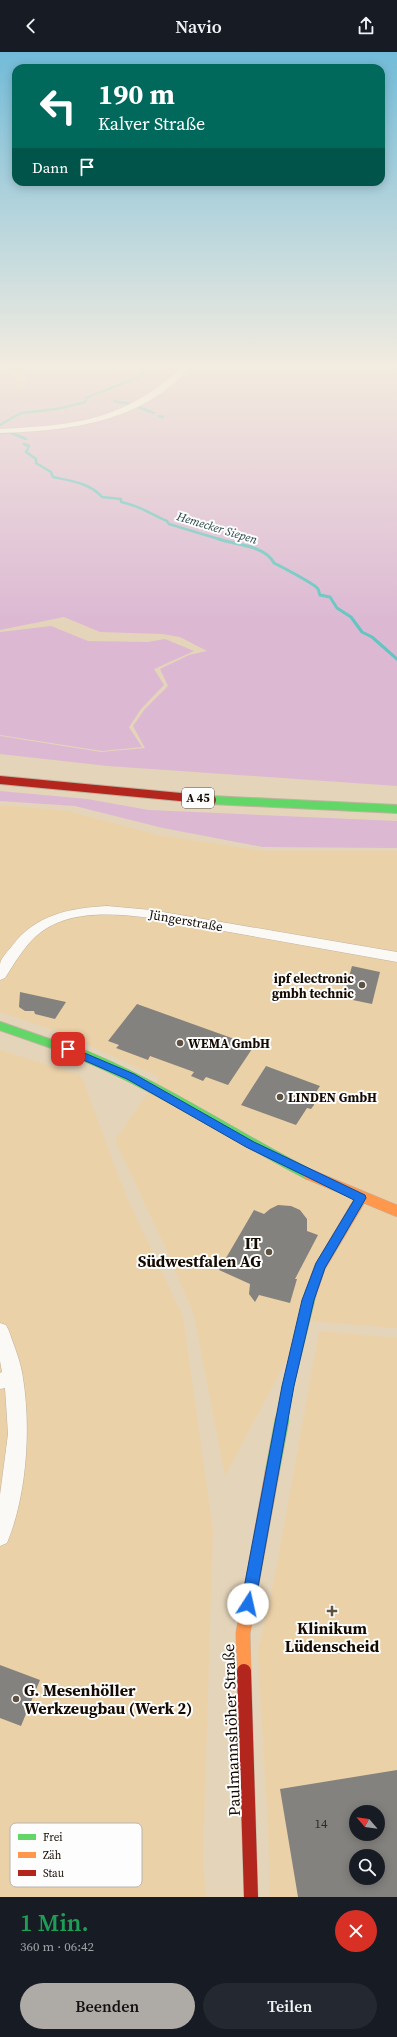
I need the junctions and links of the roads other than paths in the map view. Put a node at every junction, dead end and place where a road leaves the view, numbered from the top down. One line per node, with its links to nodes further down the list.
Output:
1 (0, 780): 2 (main road, A 45)
2 (397, 809)
3 (397, 957): 4 (street, Jüngerstraße)
4 (0, 975)
5 (0, 1026): 6 (main road)
6 (361, 1198): 7 (main road); 11 (main road, Paulmannshöher Straße)
7 (397, 1211)
8 (0, 1331): 9 (street)
9 (7, 1379): 10 (street)
10 (0, 1536)
11 (251, 1897)

